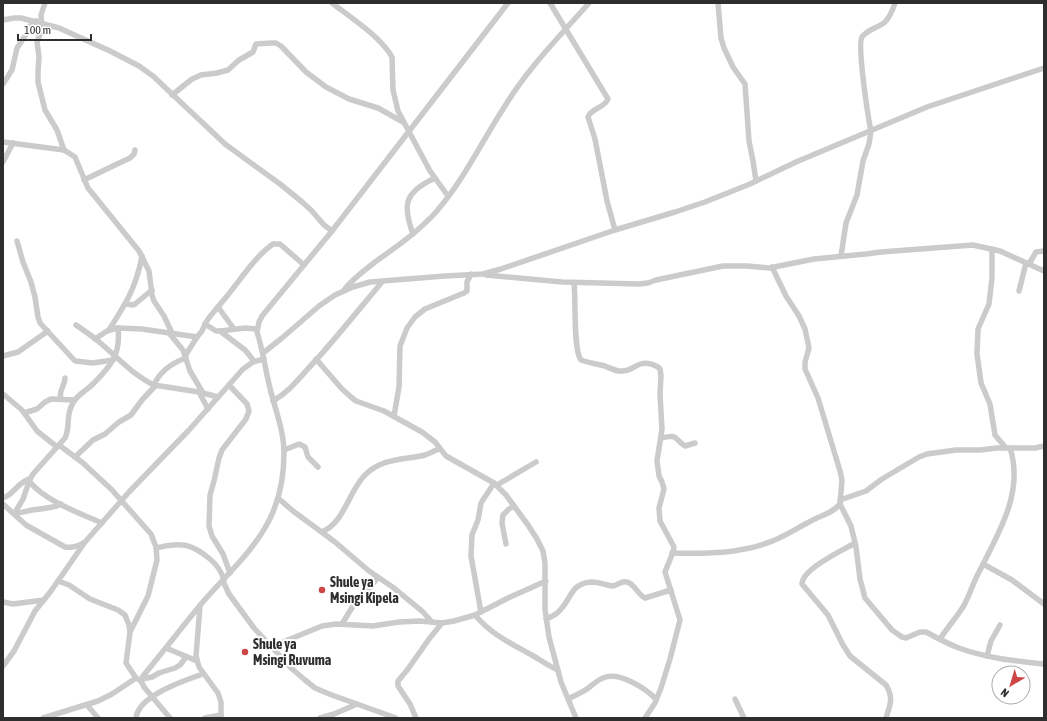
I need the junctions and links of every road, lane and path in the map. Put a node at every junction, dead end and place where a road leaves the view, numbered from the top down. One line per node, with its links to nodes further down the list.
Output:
1 (40, 3): 9 (street)
2 (45, 3): 9 (street)
3 (332, 3): 16 (street)
4 (508, 3): 18 (street)
5 (550, 3): 12 (street)
6 (589, 3): 12 (street)
7 (718, 3): 26 (street)
8 (895, 3): 17 (street)
9 (42, 10): 11 (street)
10 (3, 20): 11 (street)
11 (39, 22): 14 (street); 15 (street); 21 (street)
12 (566, 29): 27 (street); 28 (street)
13 (1044, 68): 17 (street)
14 (3, 84)
15 (172, 95): 16 (street); 29 (street)
16 (403, 122): 18 (street)
17 (871, 131): 26 (street); 35 (street)
18 (408, 132): 24 (street); 29 (street)
19 (3, 142): 20 (street)
20 (13, 143): 21 (street); 23 (street)
21 (64, 150): 25 (street)
22 (135, 150): 25 (street)
23 (3, 162)
24 (435, 178): 27 (street); 30 (street)
25 (84, 180): 34 (street)
26 (756, 181): 28 (street)
27 (448, 196): 30 (street)
28 (615, 230): 41 (street)
29 (332, 232): 37 (street)
30 (412, 234): 46 (street)
31 (17, 241): 55 (street)
32 (992, 249): 35 (street); 36 (street); 84 (street)
33 (1044, 251): 36 (street)
34 (142, 256): 44 (street); 47 (street)
35 (841, 256): 38 (street)
36 (1027, 264): 39 (street); 45 (street)
37 (304, 265): 48 (street); 53 (street)
38 (772, 268): 43 (street); 95 (street)
39 (1044, 271)
40 (472, 274): 41 (street); 42 (street); 79 (street)
41 (483, 274): 43 (street)
42 (382, 282): 46 (street); 65 (street)
43 (574, 283): 80 (street)
44 (152, 290): 47 (street); 57 (street)
45 (1019, 291)
46 (342, 292): 60 (street)
47 (126, 304): 54 (street)
48 (218, 307): 49 (street); 52 (street)
49 (205, 324): 56 (street); 58 (street)
50 (76, 325): 59 (street)
51 (118, 328): 54 (street); 57 (street); 63 (street)
52 (234, 329): 53 (street); 56 (street)
53 (257, 329): 60 (street)
54 (109, 330): 59 (street)
55 (48, 331): 61 (street); 63 (street)
56 (220, 331): 67 (street)
57 (170, 333): 58 (street); 62 (street)
58 (197, 337): 62 (street)
59 (95, 339): 63 (street)
60 (263, 353): 64 (street)
61 (3, 356): 66 (street)
62 (185, 357): 69 (street); 71 (street)
63 (115, 358): 69 (street); 75 (street)
64 (264, 359): 67 (street); 76 (street)
65 (316, 359): 76 (street); 79 (street)
66 (3, 360)
67 (254, 361): 70 (street)
68 (66, 378): 74 (street)
69 (155, 385): 71 (street); 87 (street)
70 (229, 385): 73 (street); 109 (street)
71 (201, 392): 73 (street); 77 (street)
72 (3, 394): 78 (street)
73 (218, 397): 77 (street)
74 (61, 399): 75 (street); 78 (street)
75 (74, 400): 82 (street)
76 (273, 401): 86 (street)
77 (208, 409): 94 (street)
78 (24, 413): 82 (street)
79 (394, 416): 85 (street)
80 (661, 438): 81 (street); 107 (street)
81 (695, 443)
82 (58, 446): 87 (street); 90 (street)
83 (1044, 446): 84 (street)
84 (1008, 448): 95 (street); 108 (street)
85 (439, 449): 91 (street); 102 (street)
86 (284, 450): 89 (street); 93 (street)
87 (75, 457): 94 (street)
88 (536, 462): 91 (street)
89 (318, 466)
90 (29, 480): 92 (street); 97 (street); 99 (street)
91 (495, 484): 98 (street); 119 (street)
92 (3, 498)
93 (278, 498): 102 (street); 109 (street)
94 (122, 501): 101 (street); 106 (street)
95 (840, 502): 104 (street); 107 (street)
96 (3, 504): 99 (street)
97 (62, 504): 99 (street); 101 (street)
98 (514, 506): 105 (street); 113 (street)
99 (13, 512): 100 (street); 103 (street)
100 (3, 513)
101 (102, 523): 103 (street)
102 (322, 532): 110 (street)
103 (85, 542): 112 (street)
104 (855, 543): 126 (street); 155 (street)
105 (506, 544)
106 (156, 548): 111 (street); 125 (street)
107 (672, 553): 114 (street)
108 (983, 564): 117 (street); 126 (street)
109 (230, 573): 111 (street)
110 (378, 577): 121 (street); 123 (street)
111 (224, 580): 118 (street); 127 (street)
112 (58, 581): 115 (street); 125 (street)
113 (546, 581): 119 (street); 120 (street)
114 (671, 590): 120 (street); 139 (street)
115 (44, 600): 116 (street); 133 (street)
116 (3, 602)
117 (1044, 604)
118 (200, 606): 128 (street); 131 (street)
119 (478, 613): 122 (street); 134 (street)
120 (546, 619): 134 (street)
121 (432, 622): 122 (street); 123 (street)
122 (442, 623): 151 (street)
123 (342, 624): 127 (street)
124 (1000, 625): 129 (street)
125 (130, 632): 136 (street)
126 (940, 639): 129 (street)
127 (271, 647): 141 (street)
128 (166, 648): 130 (street); 136 (street)
129 (987, 656): 132 (street)
130 (186, 657): 131 (street); 136 (street)
131 (197, 661): 135 (street)
132 (1044, 664)
133 (3, 666)
134 (558, 670): 138 (street)
135 (203, 674): 137 (street); 143 (street)
136 (140, 680): 137 (street); 142 (street)
137 (152, 696): 146 (street); 147 (street)
138 (568, 699): 139 (street); 152 (street)
139 (656, 699): 153 (street)
140 (734, 699): 154 (street)
141 (357, 704): 149 (street); 150 (street)
142 (87, 706): 144 (street); 145 (street)
143 (221, 717): 148 (street)
144 (43, 718)
145 (98, 718)
146 (136, 718)
147 (170, 718)
148 (205, 718)
149 (321, 718)
150 (396, 718)
151 (416, 718)
152 (576, 718)
153 (646, 718)
154 (744, 718)
155 (886, 718)

